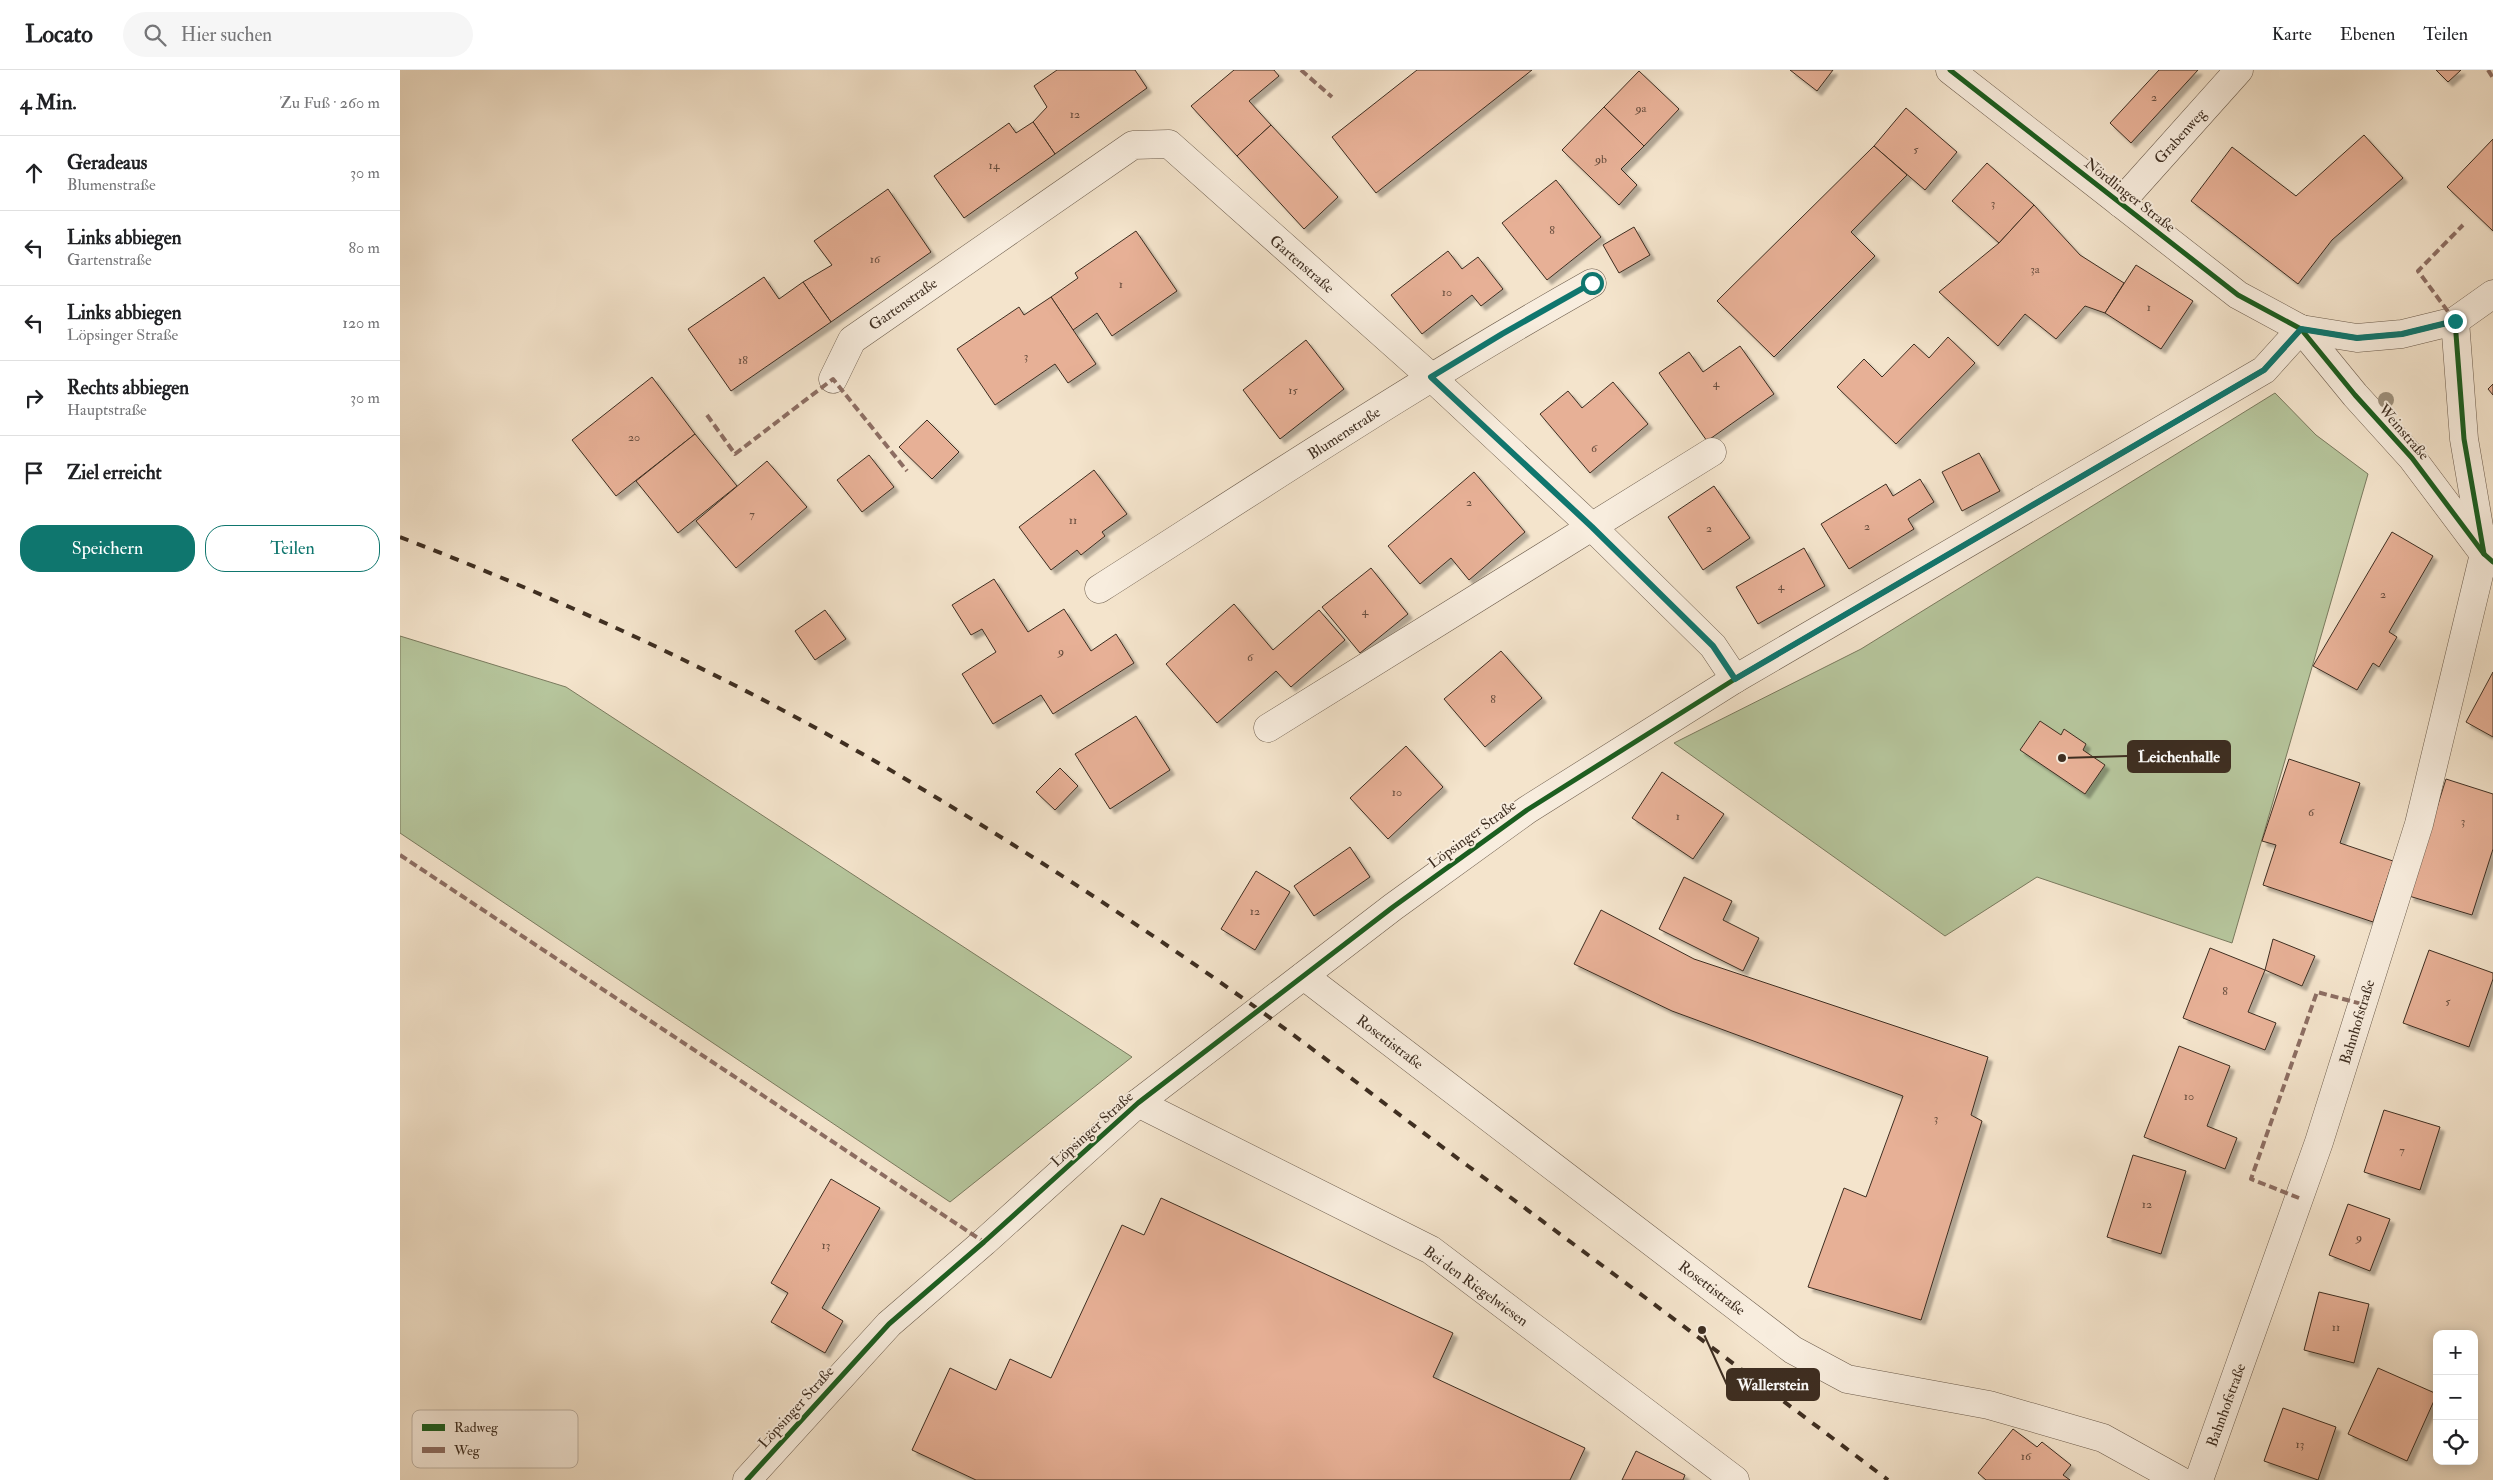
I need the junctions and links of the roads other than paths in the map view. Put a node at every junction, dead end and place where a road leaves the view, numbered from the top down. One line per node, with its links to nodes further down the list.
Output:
1 (1950, 70): 3 (street, Nördlinger Straße)
2 (2239, 70): 3 (street, Grabenweg)
3 (2120, 203): 7 (street, Nördlinger Straße)
4 (1592, 283): 8 (street, Blumenstraße)
5 (2493, 294): 6 (street)
6 (2455, 321): 7 (street); 12 (street)
7 (2301, 329): 12 (street, Weinstraße); 14 (street, Löpsinger Straße)
8 (1431, 377): 9 (street, Gartenstraße); 11 (street, Gartenstraße); 13 (street, Blumenstraße)
9 (833, 379)
10 (1712, 452): 11 (street)
11 (1592, 527): 14 (street, Gartenstraße); 15 (street)
12 (2488, 558): 21 (street, Bahnhofstraße)
13 (1099, 589)
14 (1735, 679): 16 (street, Löpsinger Straße)
15 (1268, 728)
16 (1304, 976): 17 (street, Löpsinger Straße); 20 (street, Rosettistraße)
17 (1138, 1103): 18 (street, Löpsinger Straße); 19 (street, Bei den Riegelwiesen)
18 (747, 1480)
19 (1735, 1480)
20 (2179, 1480)
21 (2199, 1480)

